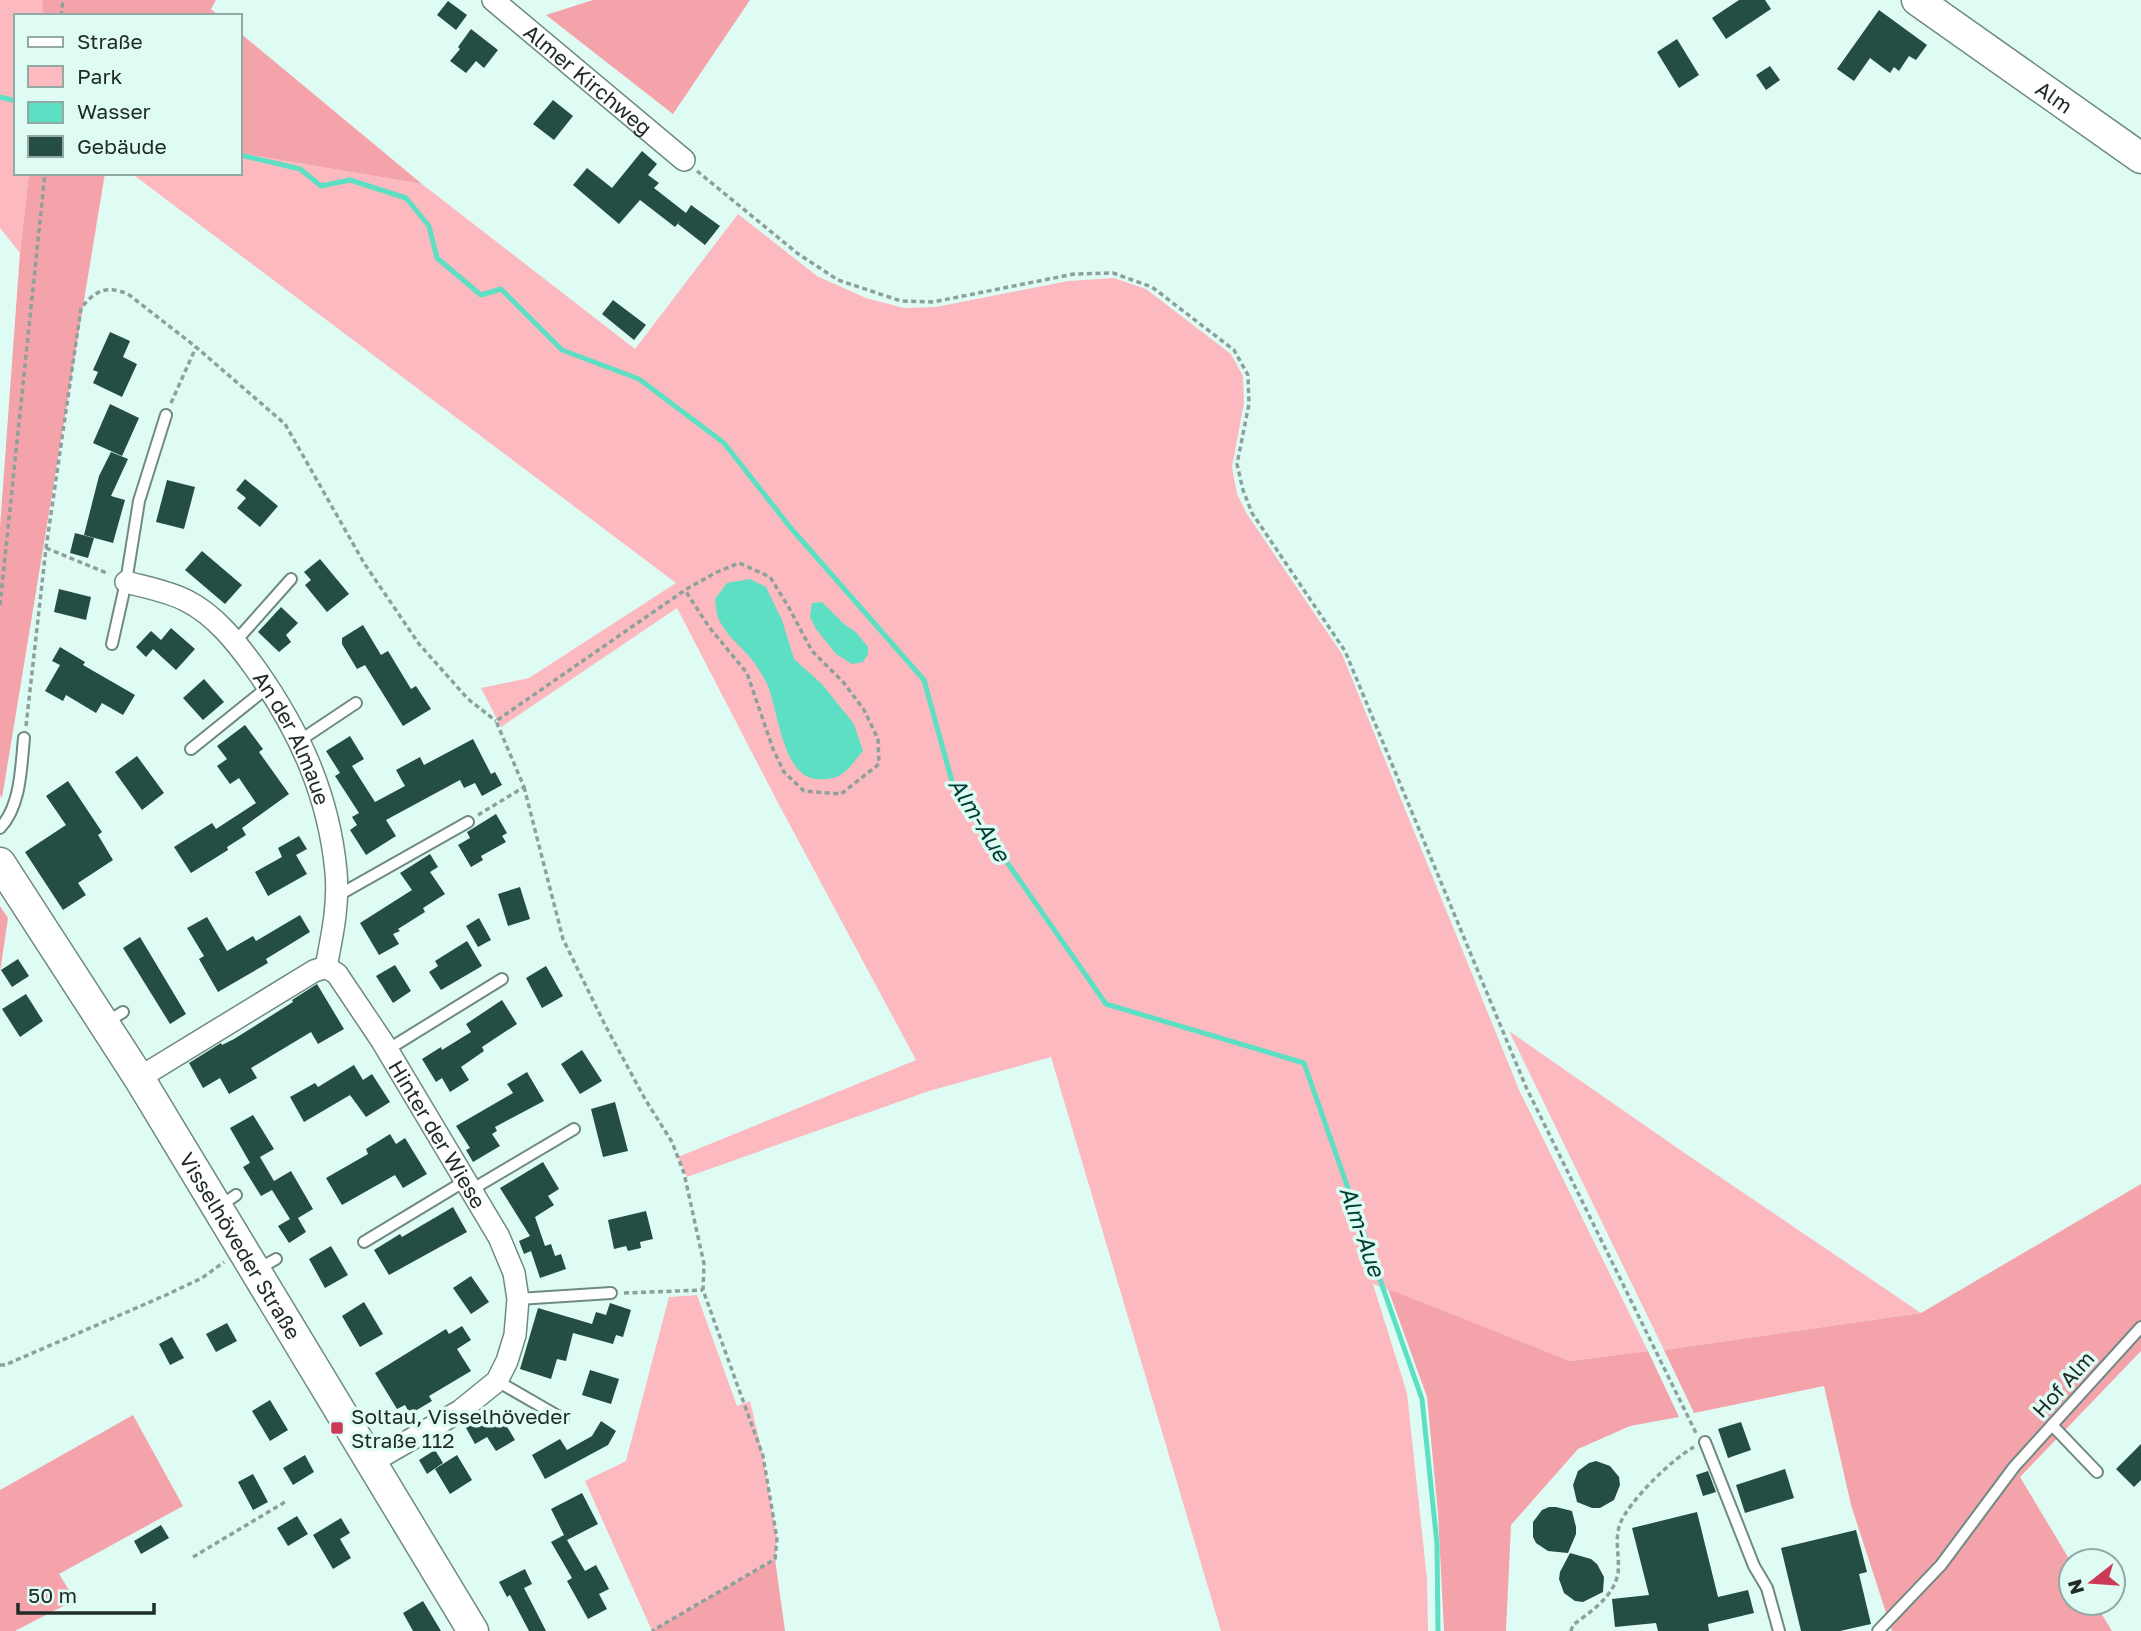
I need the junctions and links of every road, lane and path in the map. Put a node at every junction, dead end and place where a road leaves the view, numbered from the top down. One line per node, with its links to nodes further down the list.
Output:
1 (493, 0): 4 (street, Almer Kirchweg)
2 (1917, 0): 3 (street, Alm)
3 (2141, 158)
4 (684, 160): 42 (path)
5 (45, 175): 12 (path)
6 (196, 347): 7 (path); 8 (path); 17 (path)
7 (166, 415): 10 (lane)
8 (46, 548): 10 (path); 18 (path)
9 (291, 579): 13 (lane)
10 (126, 582): 13 (street, An der Almaue); 14 (lane)
11 (685, 590): 11 (path); 17 (path)
12 (0, 606)
13 (235, 642): 15 (street, An der Almaue)
14 (112, 644)
15 (268, 687): 19 (street, An der Almaue); 20 (lane)
16 (356, 704): 19 (lane)
17 (496, 721): 21 (path)
18 (24, 738): 23 (lane)
19 (299, 741): 25 (street, An der Almaue)
20 (191, 749)
21 (524, 787): 22 (path); 34 (path)
22 (468, 822): 25 (lane)
23 (0, 828)
24 (0, 863): 29 (street, Visselhöveder Straße)
25 (337, 896): 26 (street, An der Almaue)
26 (326, 967): 28 (street, Hinter der Wiese); 29 (street)
27 (502, 979): 28 (lane)
28 (387, 1051): 31 (street, Hinter der Wiese)
29 (139, 1078): 43 (street, Visselhöveder Straße)
30 (573, 1129): 31 (lane)
31 (468, 1185): 32 (lane); 36 (street, Hinter der Wiese)
32 (363, 1242)
33 (228, 1259): 38 (path)
34 (702, 1290): 35 (path); 48 (path)
35 (611, 1293): 36 (lane)
36 (517, 1299): 39 (street, Hinter der Wiese)
37 (2141, 1326): 41 (lane, Hof Alm)
38 (0, 1365)
39 (497, 1381): 40 (lane); 43 (street, Hinter der Wiese)
40 (563, 1419)
41 (2052, 1425): 44 (lane); 51 (lane, Hof Alm)
42 (1701, 1438): 49 (path); 50 (lane)
43 (372, 1462): 47 (street, Visselhöveder Straße)
44 (2097, 1472)
45 (285, 1502): 46 (path)
46 (193, 1557)
47 (473, 1631)
48 (652, 1631)
49 (1571, 1631)
50 (1779, 1631)
51 (1878, 1631)

